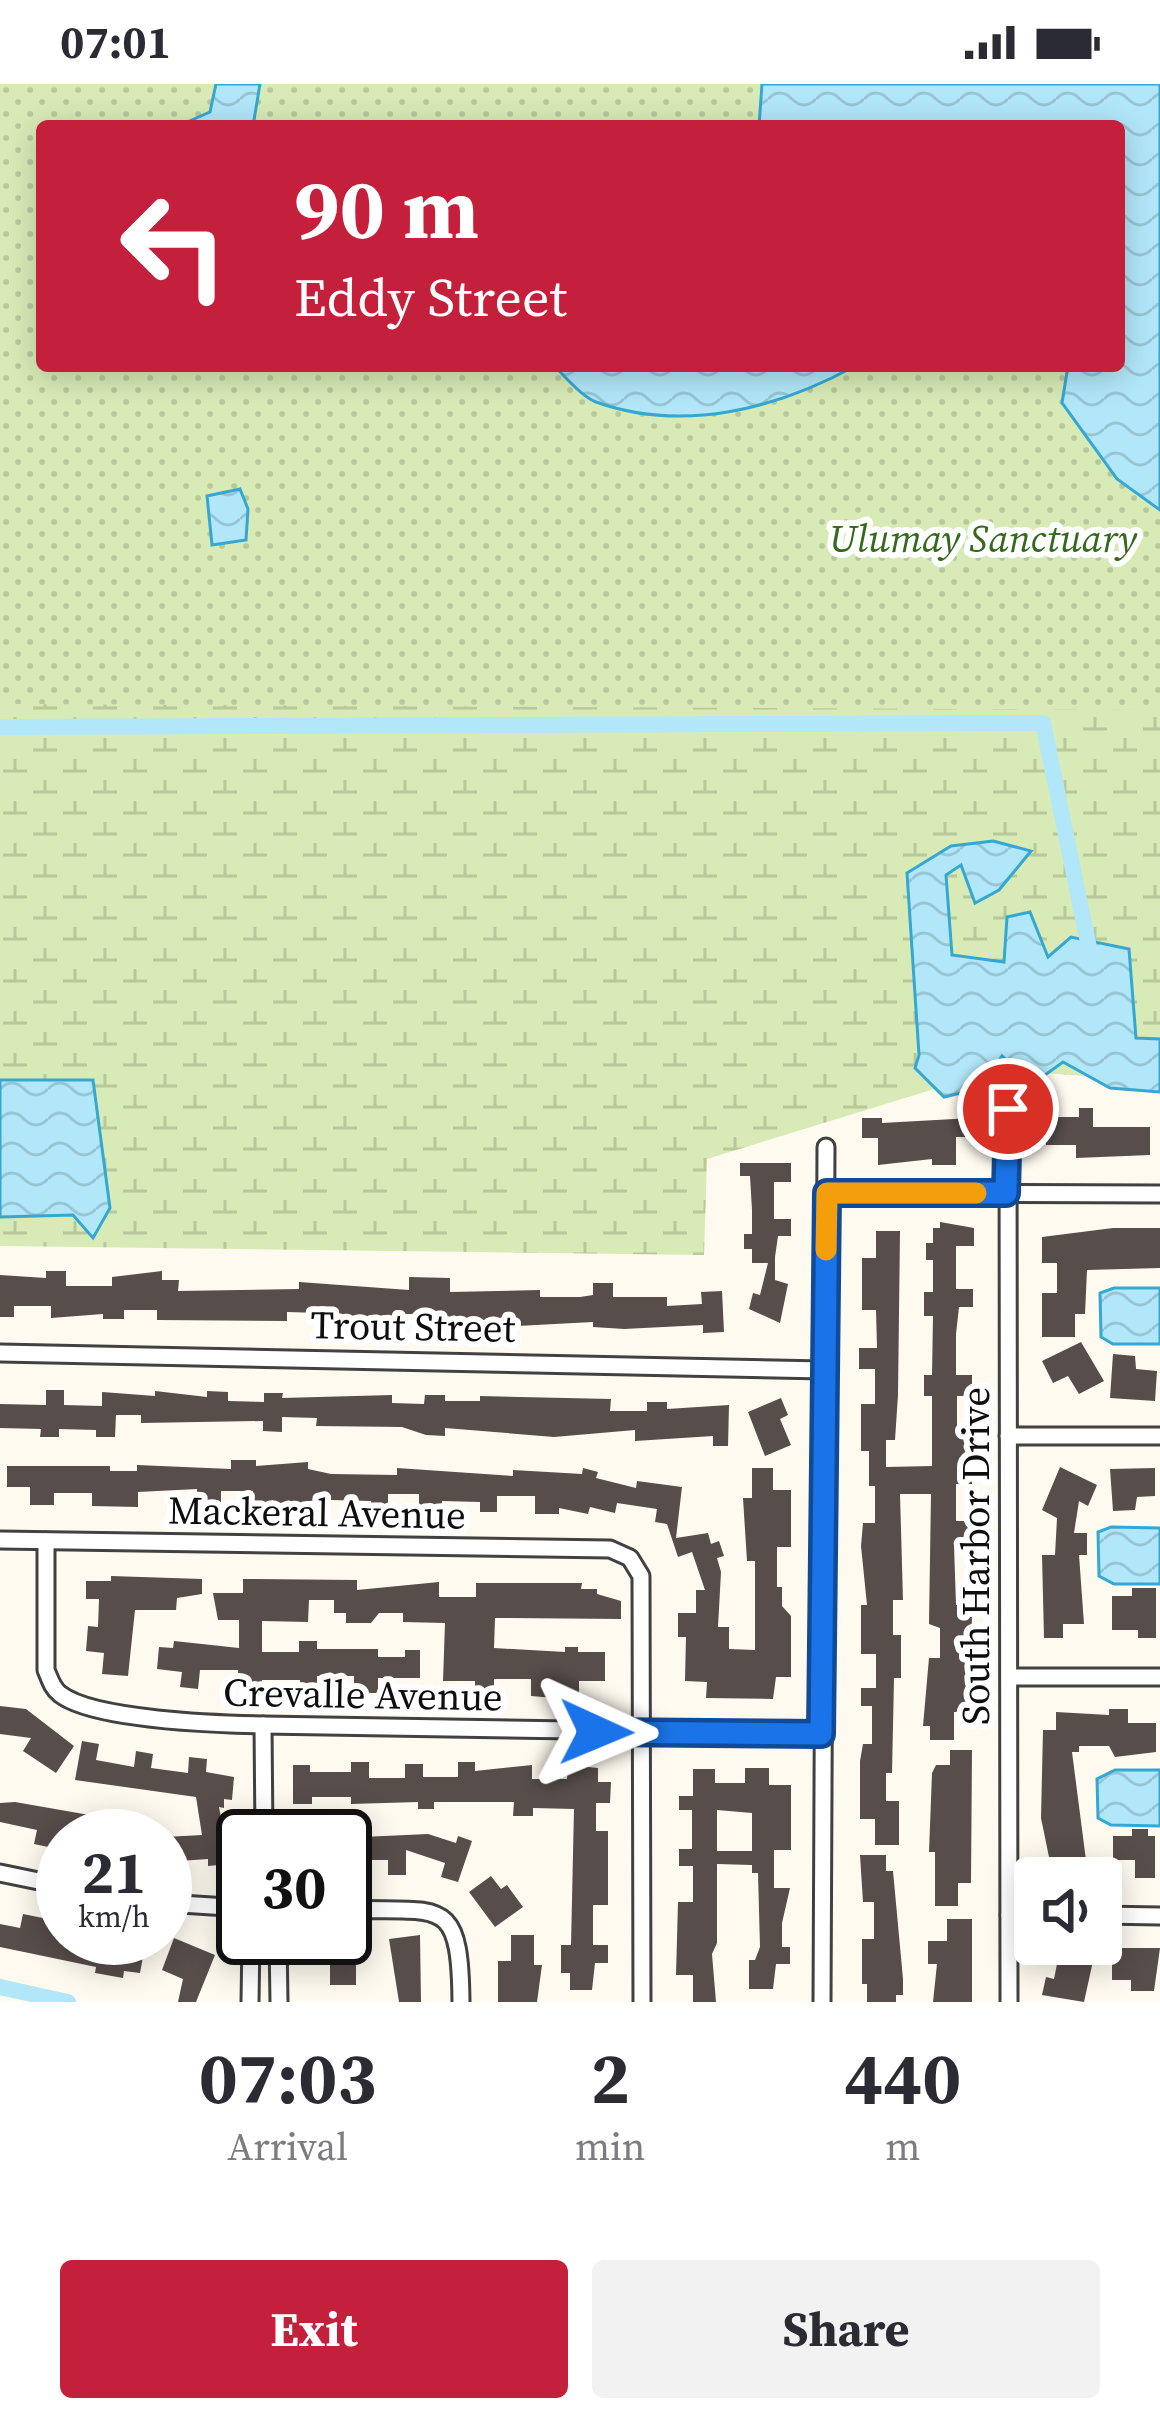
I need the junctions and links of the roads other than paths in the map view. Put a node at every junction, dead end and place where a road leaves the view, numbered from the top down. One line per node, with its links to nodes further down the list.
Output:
1 (1008, 1109): 4 (street, South Harbor Drive)
2 (826, 1147): 3 (street)
3 (827, 1193): 4 (street); 7 (street)
4 (1006, 1193): 5 (street); 8 (street, South Harbor Drive)
5 (1160, 1194)
6 (0, 1353): 7 (street, Trout Street)
7 (824, 1370): 16 (street)
8 (1008, 1436): 9 (street); 12 (street, South Harbor Drive)
9 (1160, 1436)
10 (0, 1540): 11 (street, Mackeral Avenue)
11 (46, 1541): 14 (street, Crevalle Avenue); 15 (street, Mackeral Avenue)
12 (1010, 1677): 13 (street); 21 (street, South Harbor Drive)
13 (1160, 1677)
14 (263, 1726): 15 (street, Crevalle Avenue); 17 (street)
15 (643, 1733): 16 (street, Crevalle Avenue); 30 (street)
16 (821, 1734): 31 (street)
17 (264, 1809)
18 (0, 1873): 19 (street)
19 (36, 1880)
20 (372, 1911): 29 (street)
21 (1009, 1915): 22 (street); 32 (street, South Harbor Drive)
22 (1014, 1915)
23 (1122, 1915): 24 (street)
24 (1160, 1916)
25 (251, 1965): 27 (street)
26 (278, 1965): 28 (street)
27 (250, 2002)
28 (279, 2002)
29 (461, 2002)
30 (642, 2002)
31 (822, 2002)
32 (1009, 2002)

